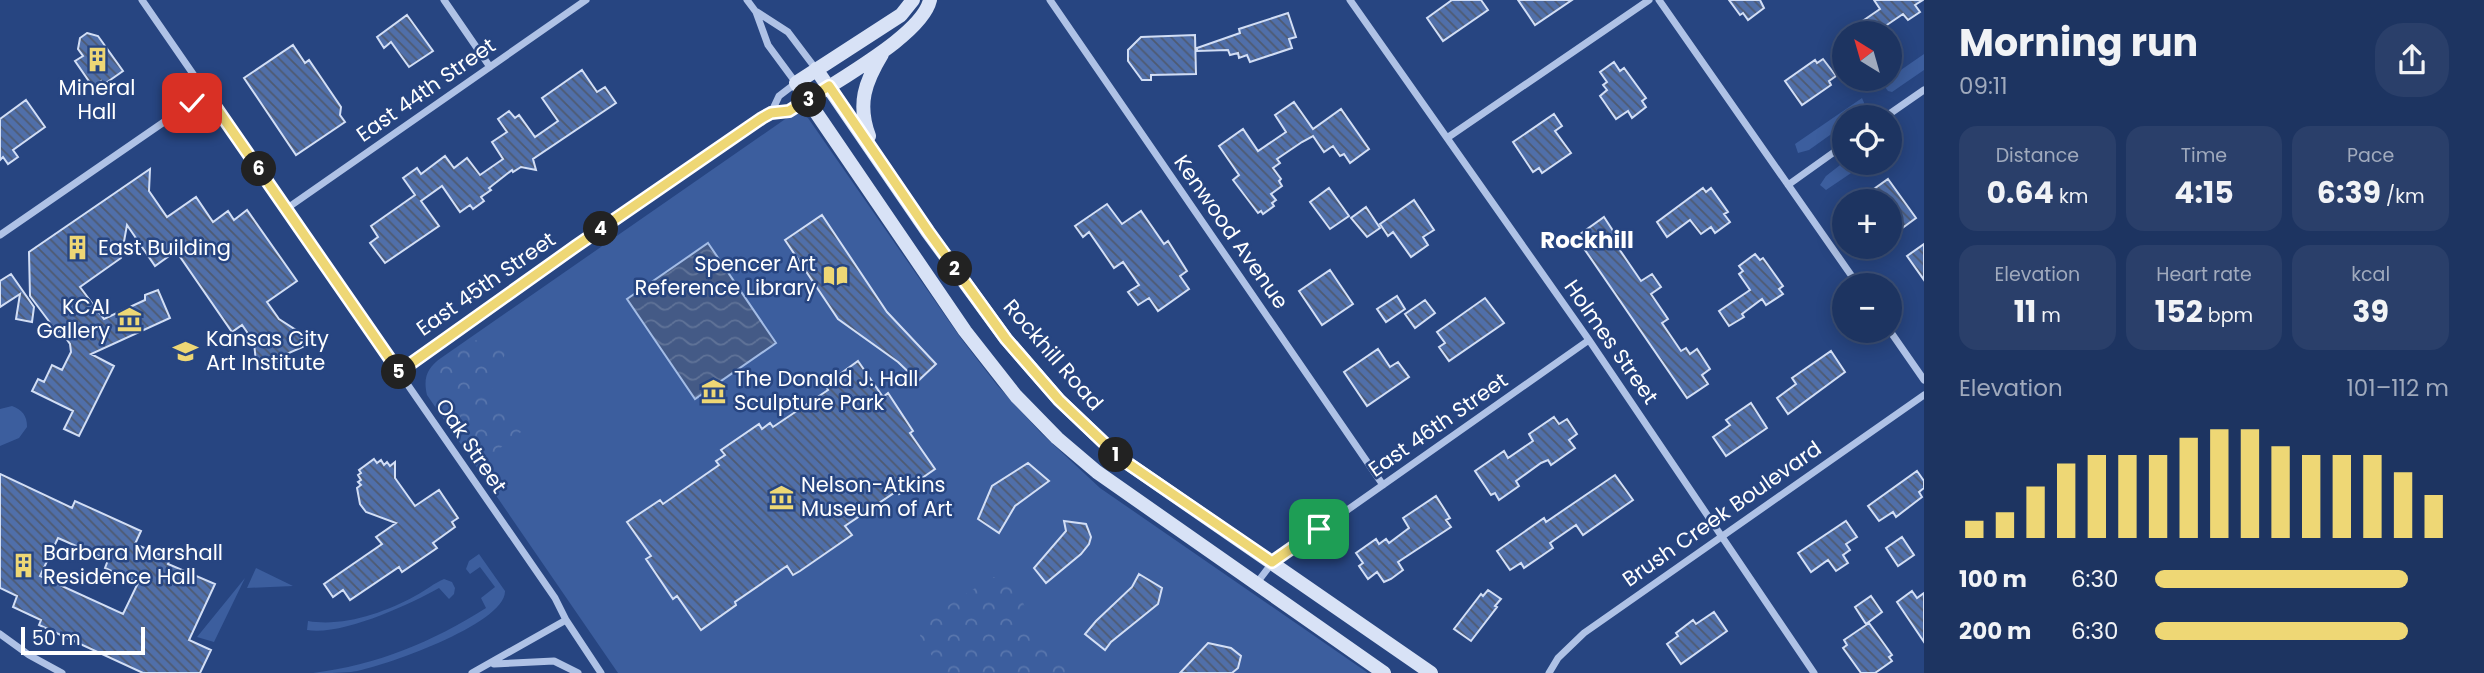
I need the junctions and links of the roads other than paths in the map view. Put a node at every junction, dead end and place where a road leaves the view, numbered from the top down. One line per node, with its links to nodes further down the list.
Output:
1 (142, 0): 18 (street, Oak Street)
2 (444, 0): 13 (street)
3 (586, 0): 13 (street, East 44th Street)
4 (747, 0): 11 (street, Rockhill Road)
5 (913, 0): 14 (main road, East 45th Street)
6 (929, 0): 12 (main road, East 45th Street)
7 (1050, 0): 34 (street, Kenwood Avenue)
8 (1350, 0): 22 (street, Holmes Street)
9 (1649, 0): 22 (street)
10 (1659, 0): 25 (street)
11 (756, 12): 14 (street, Rockhill Road); 15 (street, Rockhill Road)
12 (886, 49): 16 (main road, East 45th Street); 23 (main road)
13 (490, 67): 26 (street, East 44th Street)
14 (816, 69): 15 (main road, East 45th Street); 16 (main road, Rockhill Road)
15 (796, 83): 19 (main road, Rockhill Road); 21 (street, East 45th Street)
16 (829, 86): 19 (main road, East 45th Street); 23 (main road, Rockhill Road)
17 (1924, 90): 20 (street)
18 (206, 93): 26 (street, Oak Street); 27 (street)
19 (808, 101): 21 (street, East 45th Street); 37 (main road, Rockhill Road)
20 (1902, 105)
21 (771, 113): 31 (street, East 45th Street)
22 (1447, 138): 29 (street, Holmes Street)
23 (874, 151): 36 (main road, Rockhill Road)
24 (1832, 154): 25 (street)
25 (1788, 185): 28 (street)
26 (286, 209): 31 (street, Oak Street)
27 (1, 231)
28 (1850, 273)
29 (1589, 340): 34 (street, East 46th Street); 35 (street, Holmes Street)
30 (1898, 343): 32 (street)
31 (399, 372): 38 (street, Oak Street)
32 (1924, 380)
33 (1924, 395): 35 (street, Brush Creek Boulevard)
34 (1383, 485): 36 (street, East 46th Street)
35 (1722, 536): 47 (street, Brush Creek Boulevard); 48 (street, Holmes Street)
36 (1272, 562): 37 (street, East 46th Street); 46 (main road, Rockhill Road)
37 (1256, 584): 45 (main road, Rockhill Road)
38 (566, 620): 40 (street); 44 (street, Oak Street)
39 (0, 634): 41 (street)
40 (490, 664): 42 (street); 43 (street)
41 (62, 673)
42 (472, 673)
43 (578, 673)
44 (601, 673)
45 (1384, 673)
46 (1431, 673)
47 (1549, 673)
48 (1814, 673)

